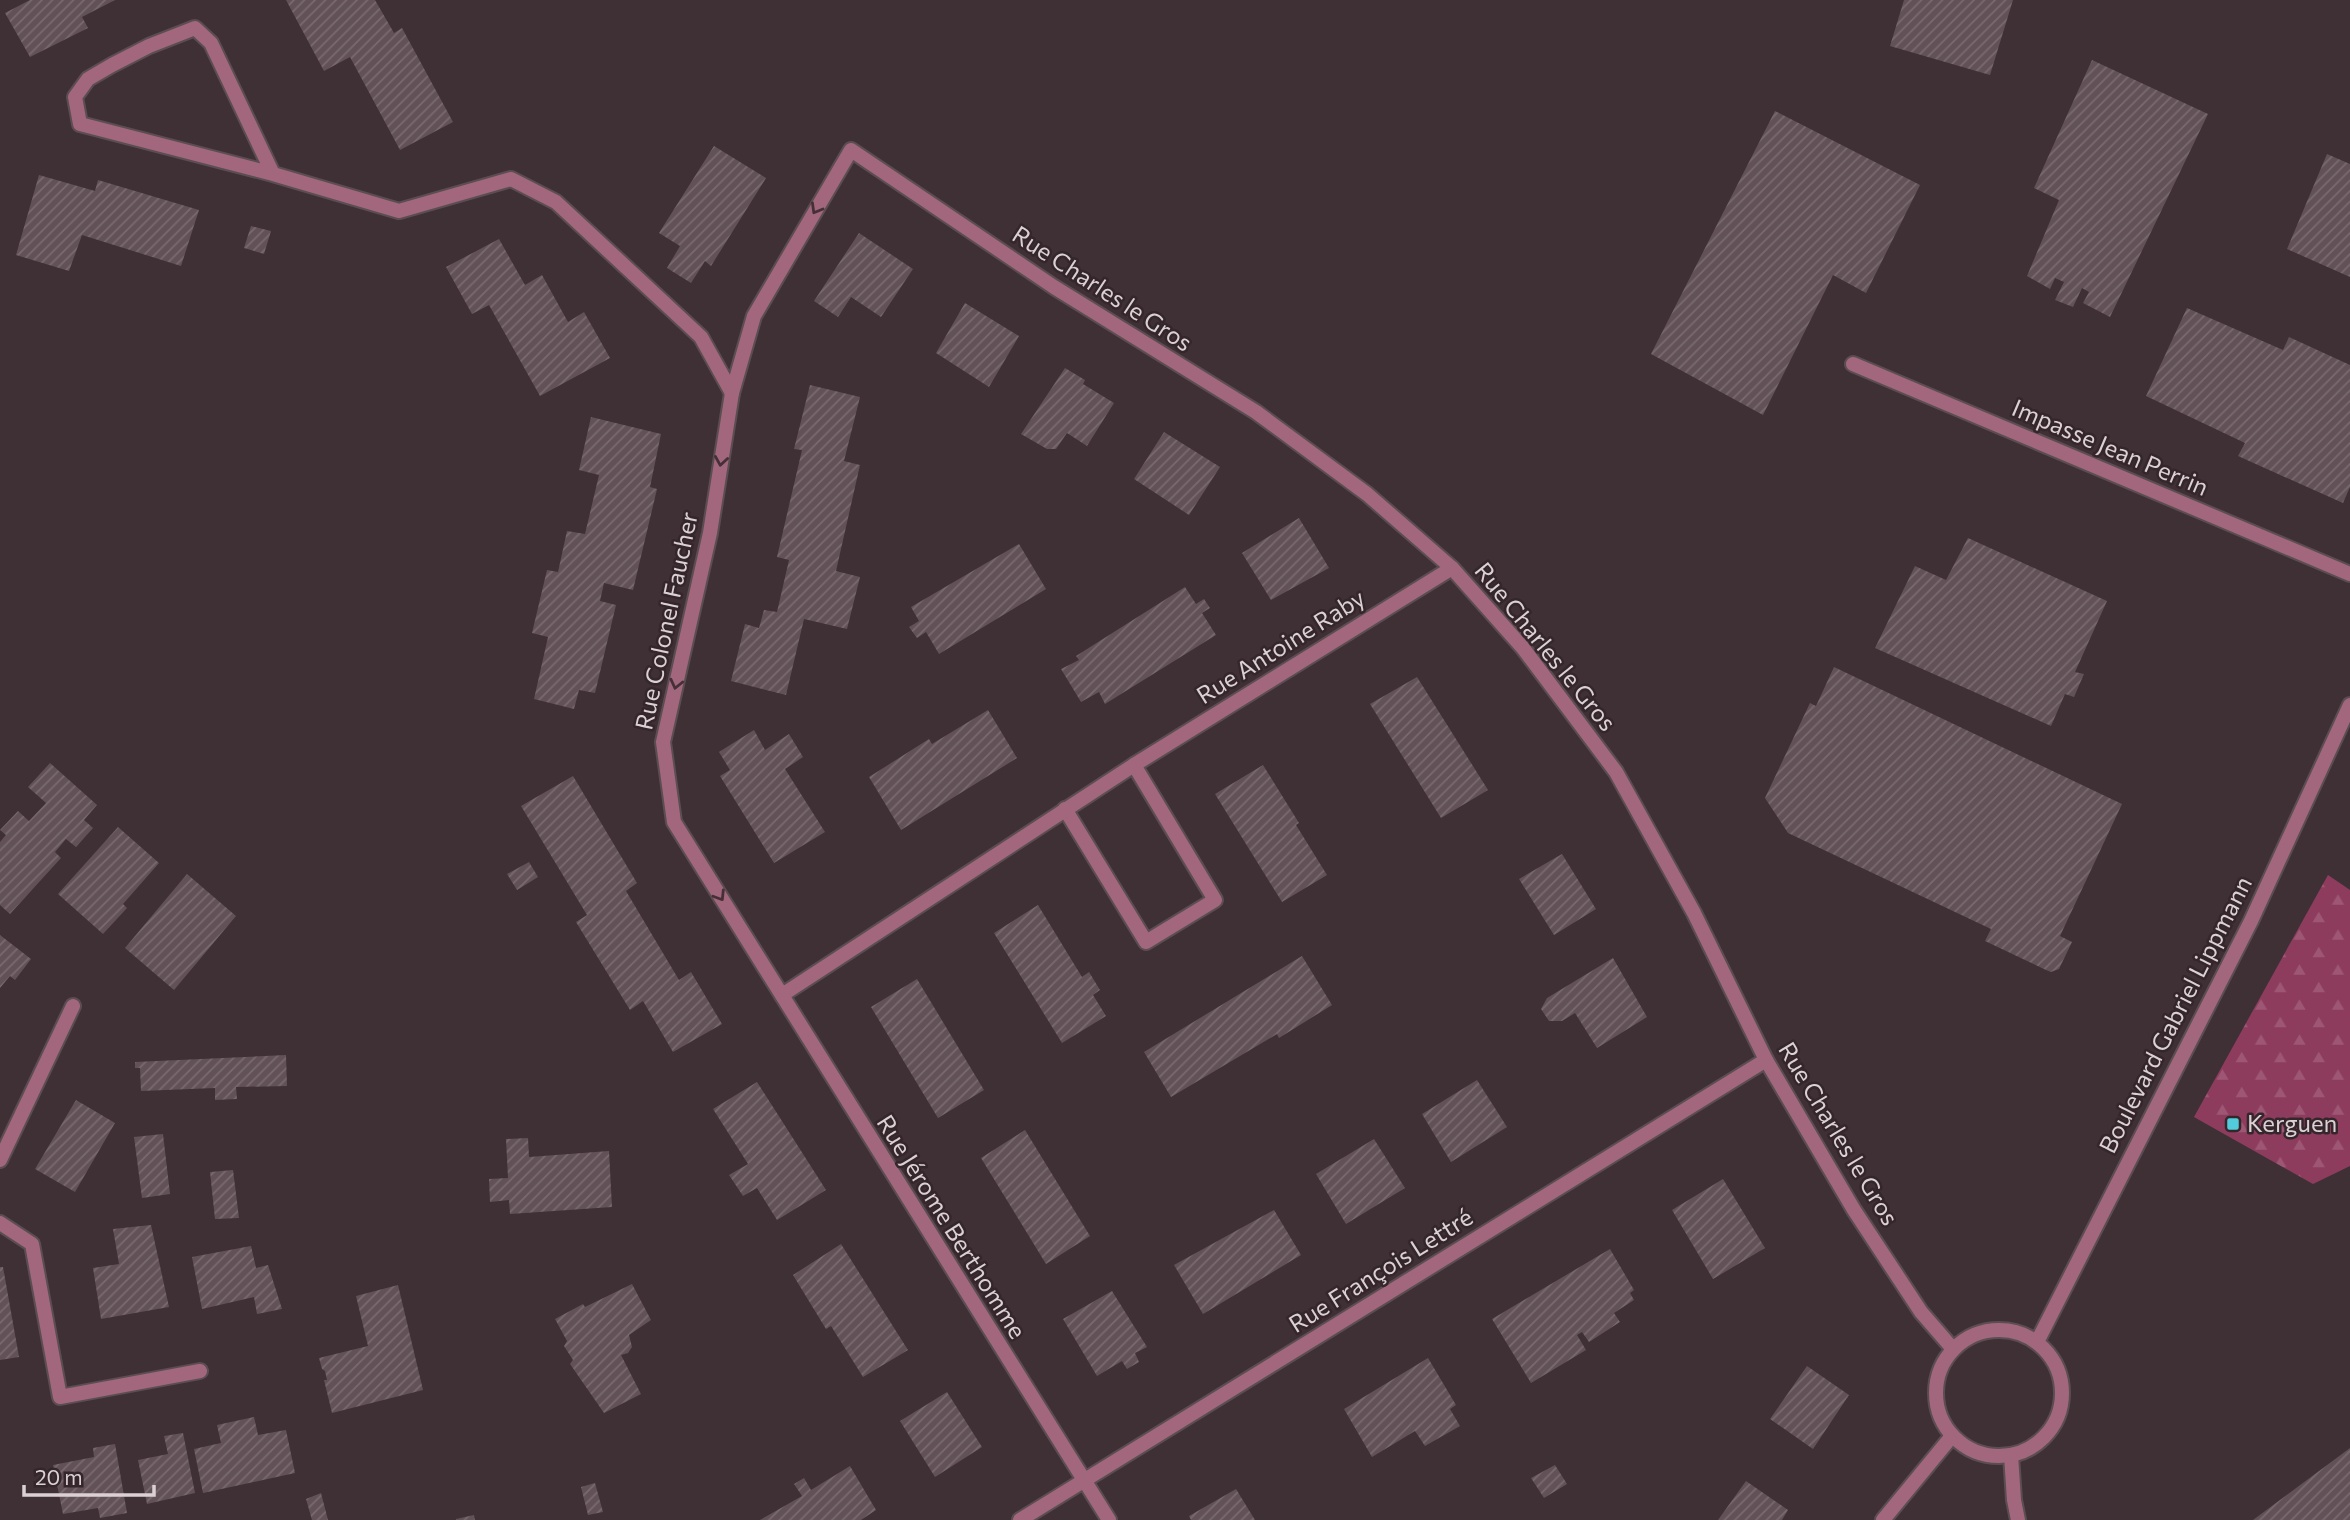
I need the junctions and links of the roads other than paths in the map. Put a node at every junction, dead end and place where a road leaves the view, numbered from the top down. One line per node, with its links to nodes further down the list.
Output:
1 (851, 150): 4 (street, Rue Colonel Faucher, one-way to 4); 5 (street, Rue Charles le Gros)
2 (273, 174): 2 (street); 4 (street)
3 (1853, 363): 6 (street, Impasse Jean Perrin)
4 (732, 394): 10 (street, Rue Colonel Faucher, one-way to 10)
5 (1452, 568): 8 (street, Rue Antoine Raby); 12 (street, Rue Charles le Gros)
6 (2350, 574)
7 (2350, 705): 15 (street, Boulevard Gabriel Lippmann)
8 (1133, 765): 9 (street, Rue Antoine Raby); 9 (street)
9 (1065, 809): 10 (street, Rue Antoine Raby)
10 (782, 995): 20 (street, Rue Jérome Berthomme)
11 (73, 1006): 13 (street)
12 (1766, 1060): 16 (street, Rue Charles le Gros); 20 (street, Rue François Lettré)
13 (0, 1160)
14 (0, 1223): 17 (street)
15 (2037, 1342): 16 (street); 19 (street)
16 (1953, 1349): 18 (street)
17 (200, 1371)
18 (1952, 1436): 19 (street); 23 (street)
19 (2011, 1455): 24 (street)
20 (1083, 1481): 21 (street, Rue François Lettré); 22 (street, Rue Jérome Berthomme)
21 (1020, 1520)
22 (1109, 1520)
23 (1883, 1520)
24 (2018, 1520)

